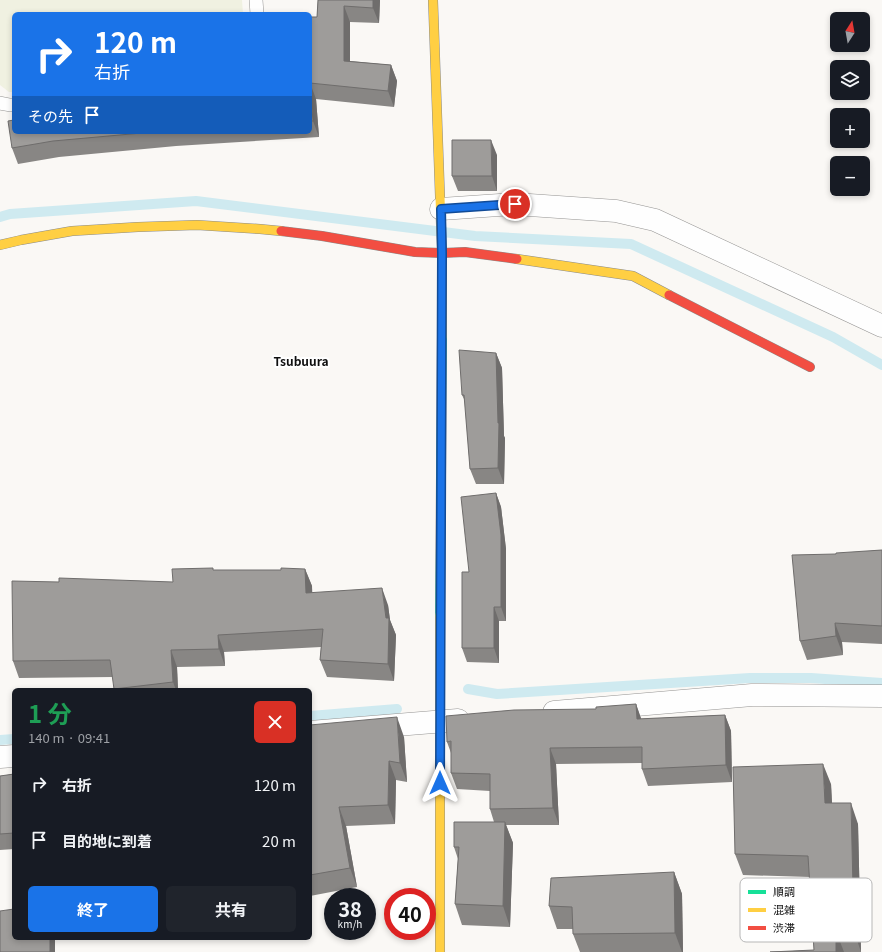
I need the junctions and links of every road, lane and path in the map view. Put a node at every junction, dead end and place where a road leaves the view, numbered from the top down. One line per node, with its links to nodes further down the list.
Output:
1 (256, 0): 3 (lane)
2 (433, 0): 6 (street)
3 (257, 12)
4 (0, 103): 5 (lane)
5 (12, 105)
6 (441, 214): 8 (street); 9 (street)
7 (0, 245): 8 (street)
8 (442, 253): 10 (street); 14 (street)
9 (882, 326)
10 (810, 366)
11 (882, 696): 12 (street)
12 (534, 714)
13 (479, 718): 14 (street)
14 (440, 722): 15 (street); 18 (street)
15 (312, 732)
16 (12, 756): 17 (street)
17 (0, 757)
18 (440, 952)

